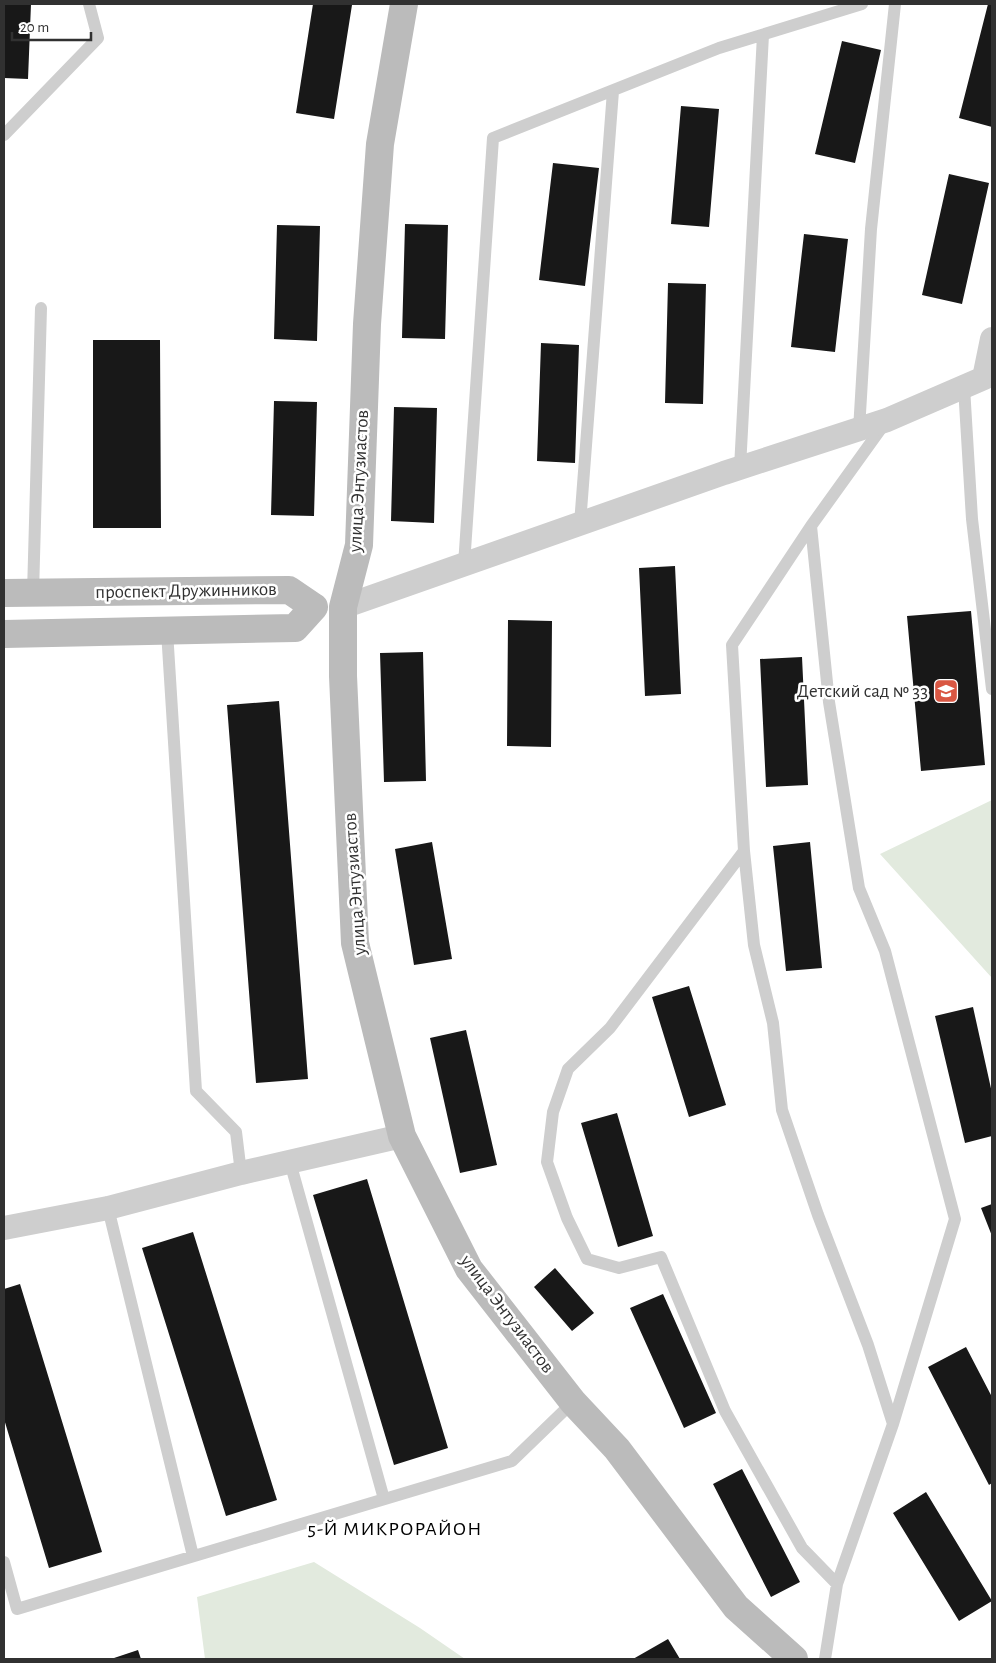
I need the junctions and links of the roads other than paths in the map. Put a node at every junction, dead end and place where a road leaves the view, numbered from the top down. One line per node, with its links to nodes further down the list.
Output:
1 (89, 4): 7 (lane)
2 (404, 4): 20 (street, улица Энтузиастов)
3 (862, 4): 5 (lane)
4 (895, 4): 12 (lane)
5 (763, 35): 6 (lane); 13 (lane)
6 (613, 91): 14 (lane); 16 (lane)
7 (4, 135)
8 (41, 308): 18 (lane)
9 (992, 339): 10 (street)
10 (980, 379): 11 (street); 23 (lane)
11 (887, 420): 12 (street); 15 (lane)
12 (859, 430): 13 (street)
13 (740, 468): 14 (street)
14 (580, 524): 16 (street)
15 (811, 526): 24 (lane); 31 (lane)
16 (464, 565): 20 (street)
17 (4, 593): 18 (street, проспект Дружинников)
18 (33, 593): 19 (street, проспект Дружинников)
19 (314, 607): 20 (street); 21 (street, проспект Дружинников)
20 (343, 607): 25 (street, улица Энтузиастов)
21 (167, 631): 22 (street, проспект Дружинников); 27 (lane)
22 (4, 634)
23 (992, 689)
24 (744, 851): 31 (lane); 35 (lane)
25 (402, 1136): 26 (street); 30 (street, улица Энтузиастов)
26 (290, 1162): 27 (street); 32 (lane)
27 (241, 1172): 28 (street)
28 (108, 1208): 29 (street); 33 (lane)
29 (4, 1228)
30 (573, 1402): 32 (lane); 36 (street, улица Энтузиастов)
31 (893, 1424): 35 (lane)
32 (384, 1499): 33 (lane)
33 (193, 1556): 34 (lane)
34 (4, 1562)
35 (837, 1584): 37 (lane)
36 (794, 1659)
37 (825, 1659)

